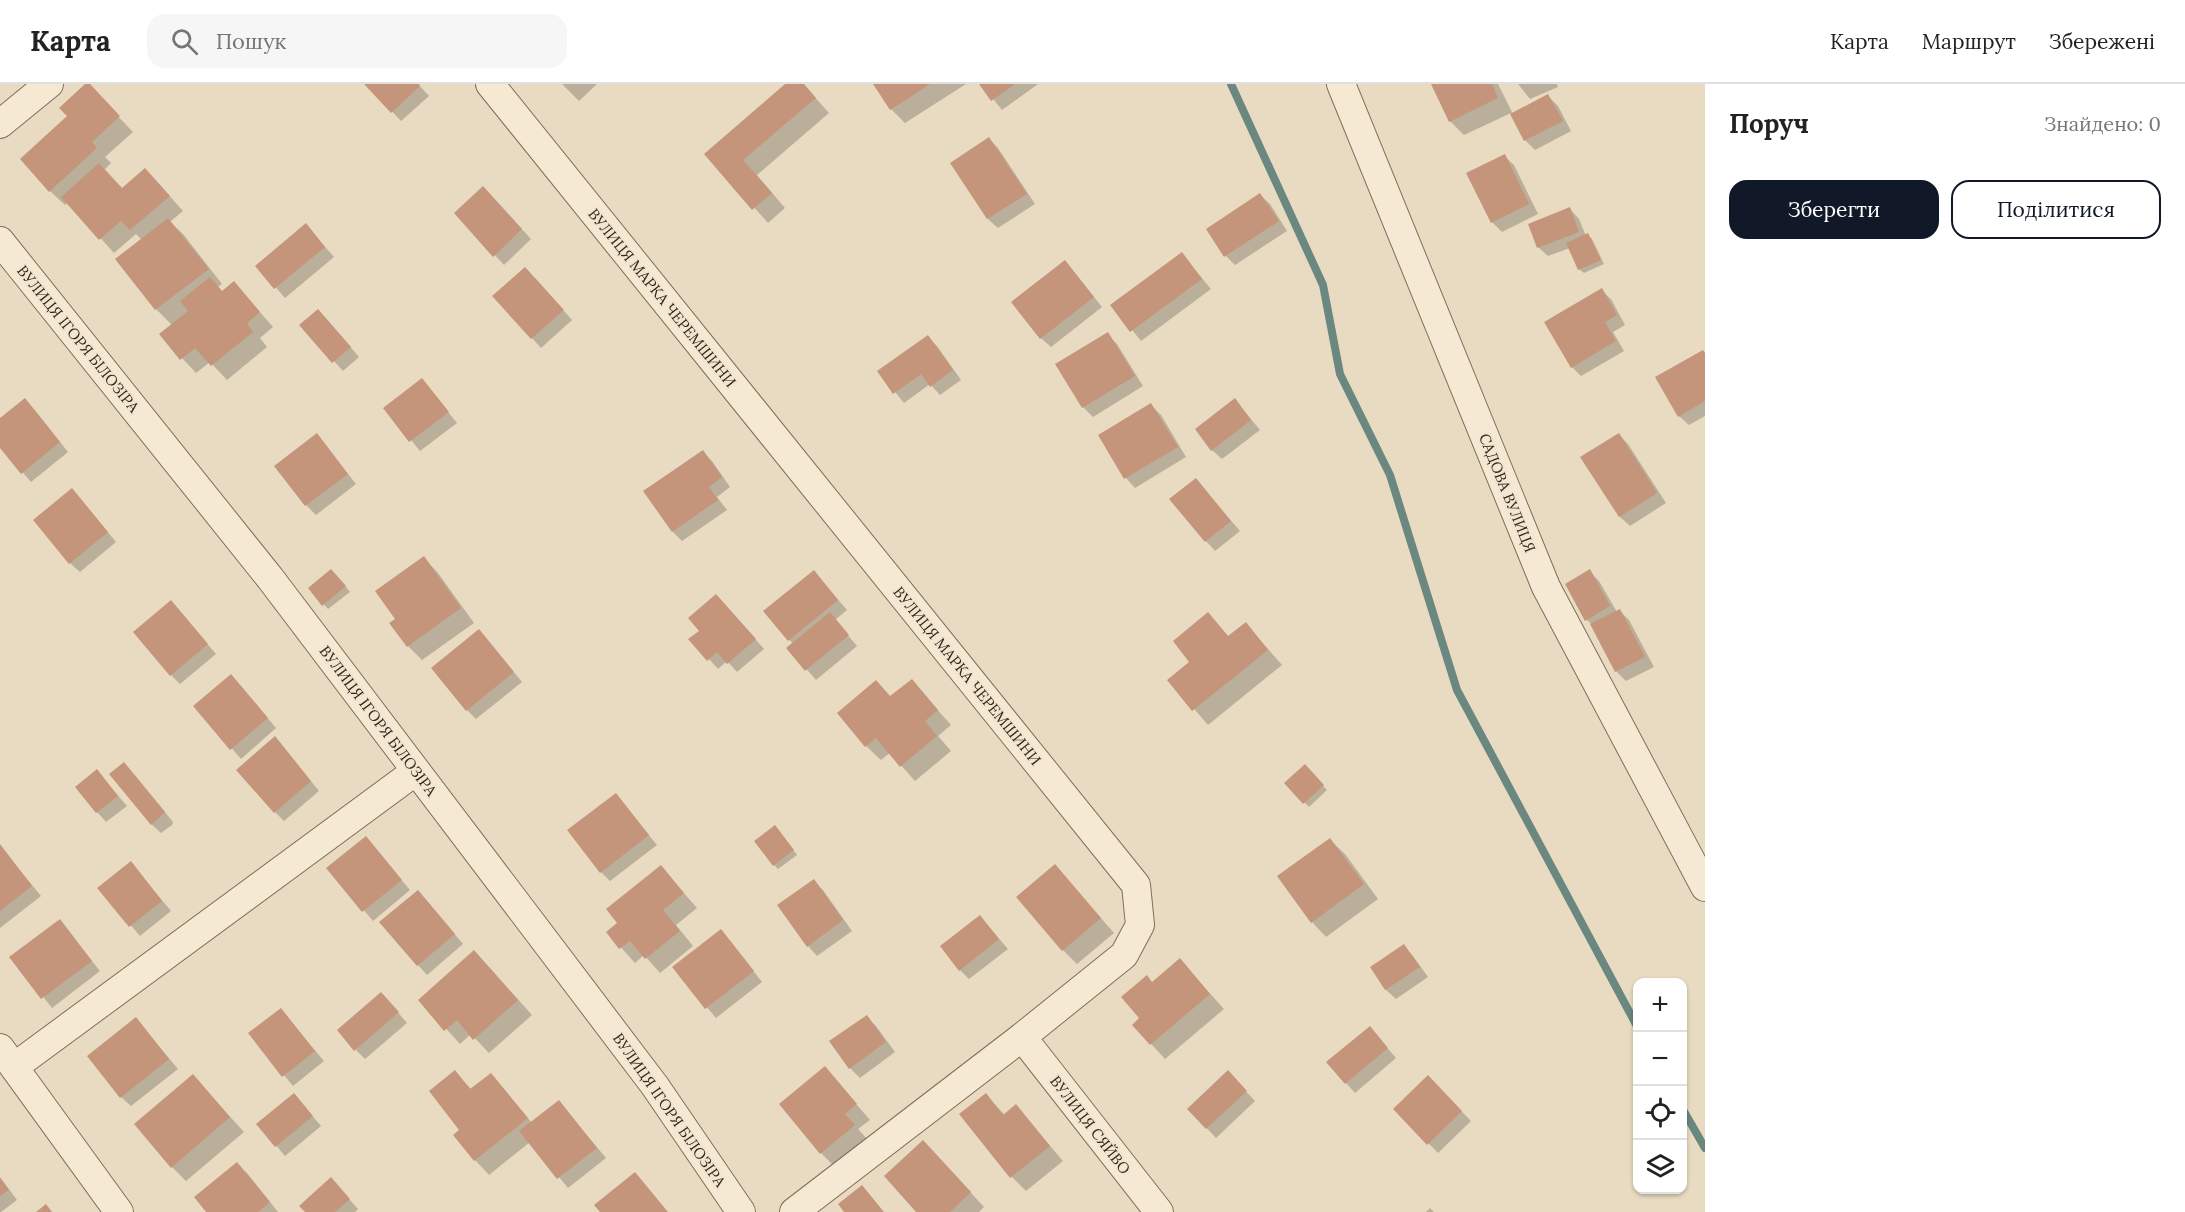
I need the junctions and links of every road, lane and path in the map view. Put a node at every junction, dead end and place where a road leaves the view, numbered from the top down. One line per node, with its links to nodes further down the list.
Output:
1 (49, 84): 4 (street)
2 (490, 84): 8 (street, ВУЛИЦЯ МАРКА ЧЕРЕМШИНИ)
3 (1341, 84): 7 (street, САДОВА ВУЛИЦЯ)
4 (0, 124)
5 (0, 241): 6 (street, ВУЛИЦЯ ІГОРЯ БІЛОЗІРА)
6 (416, 771): 9 (street); 11 (street, ВУЛИЦЯ ІГОРЯ БІЛОЗІРА)
7 (1705, 887)
8 (1022, 1037): 12 (street, ВУЛИЦЯ МАРКА ЧЕРЕМШИНИ); 13 (street, ВУЛИЦЯ СЯЙВО)
9 (7, 1058): 10 (street)
10 (119, 1212)
11 (741, 1212)
12 (794, 1212)
13 (1159, 1212)

